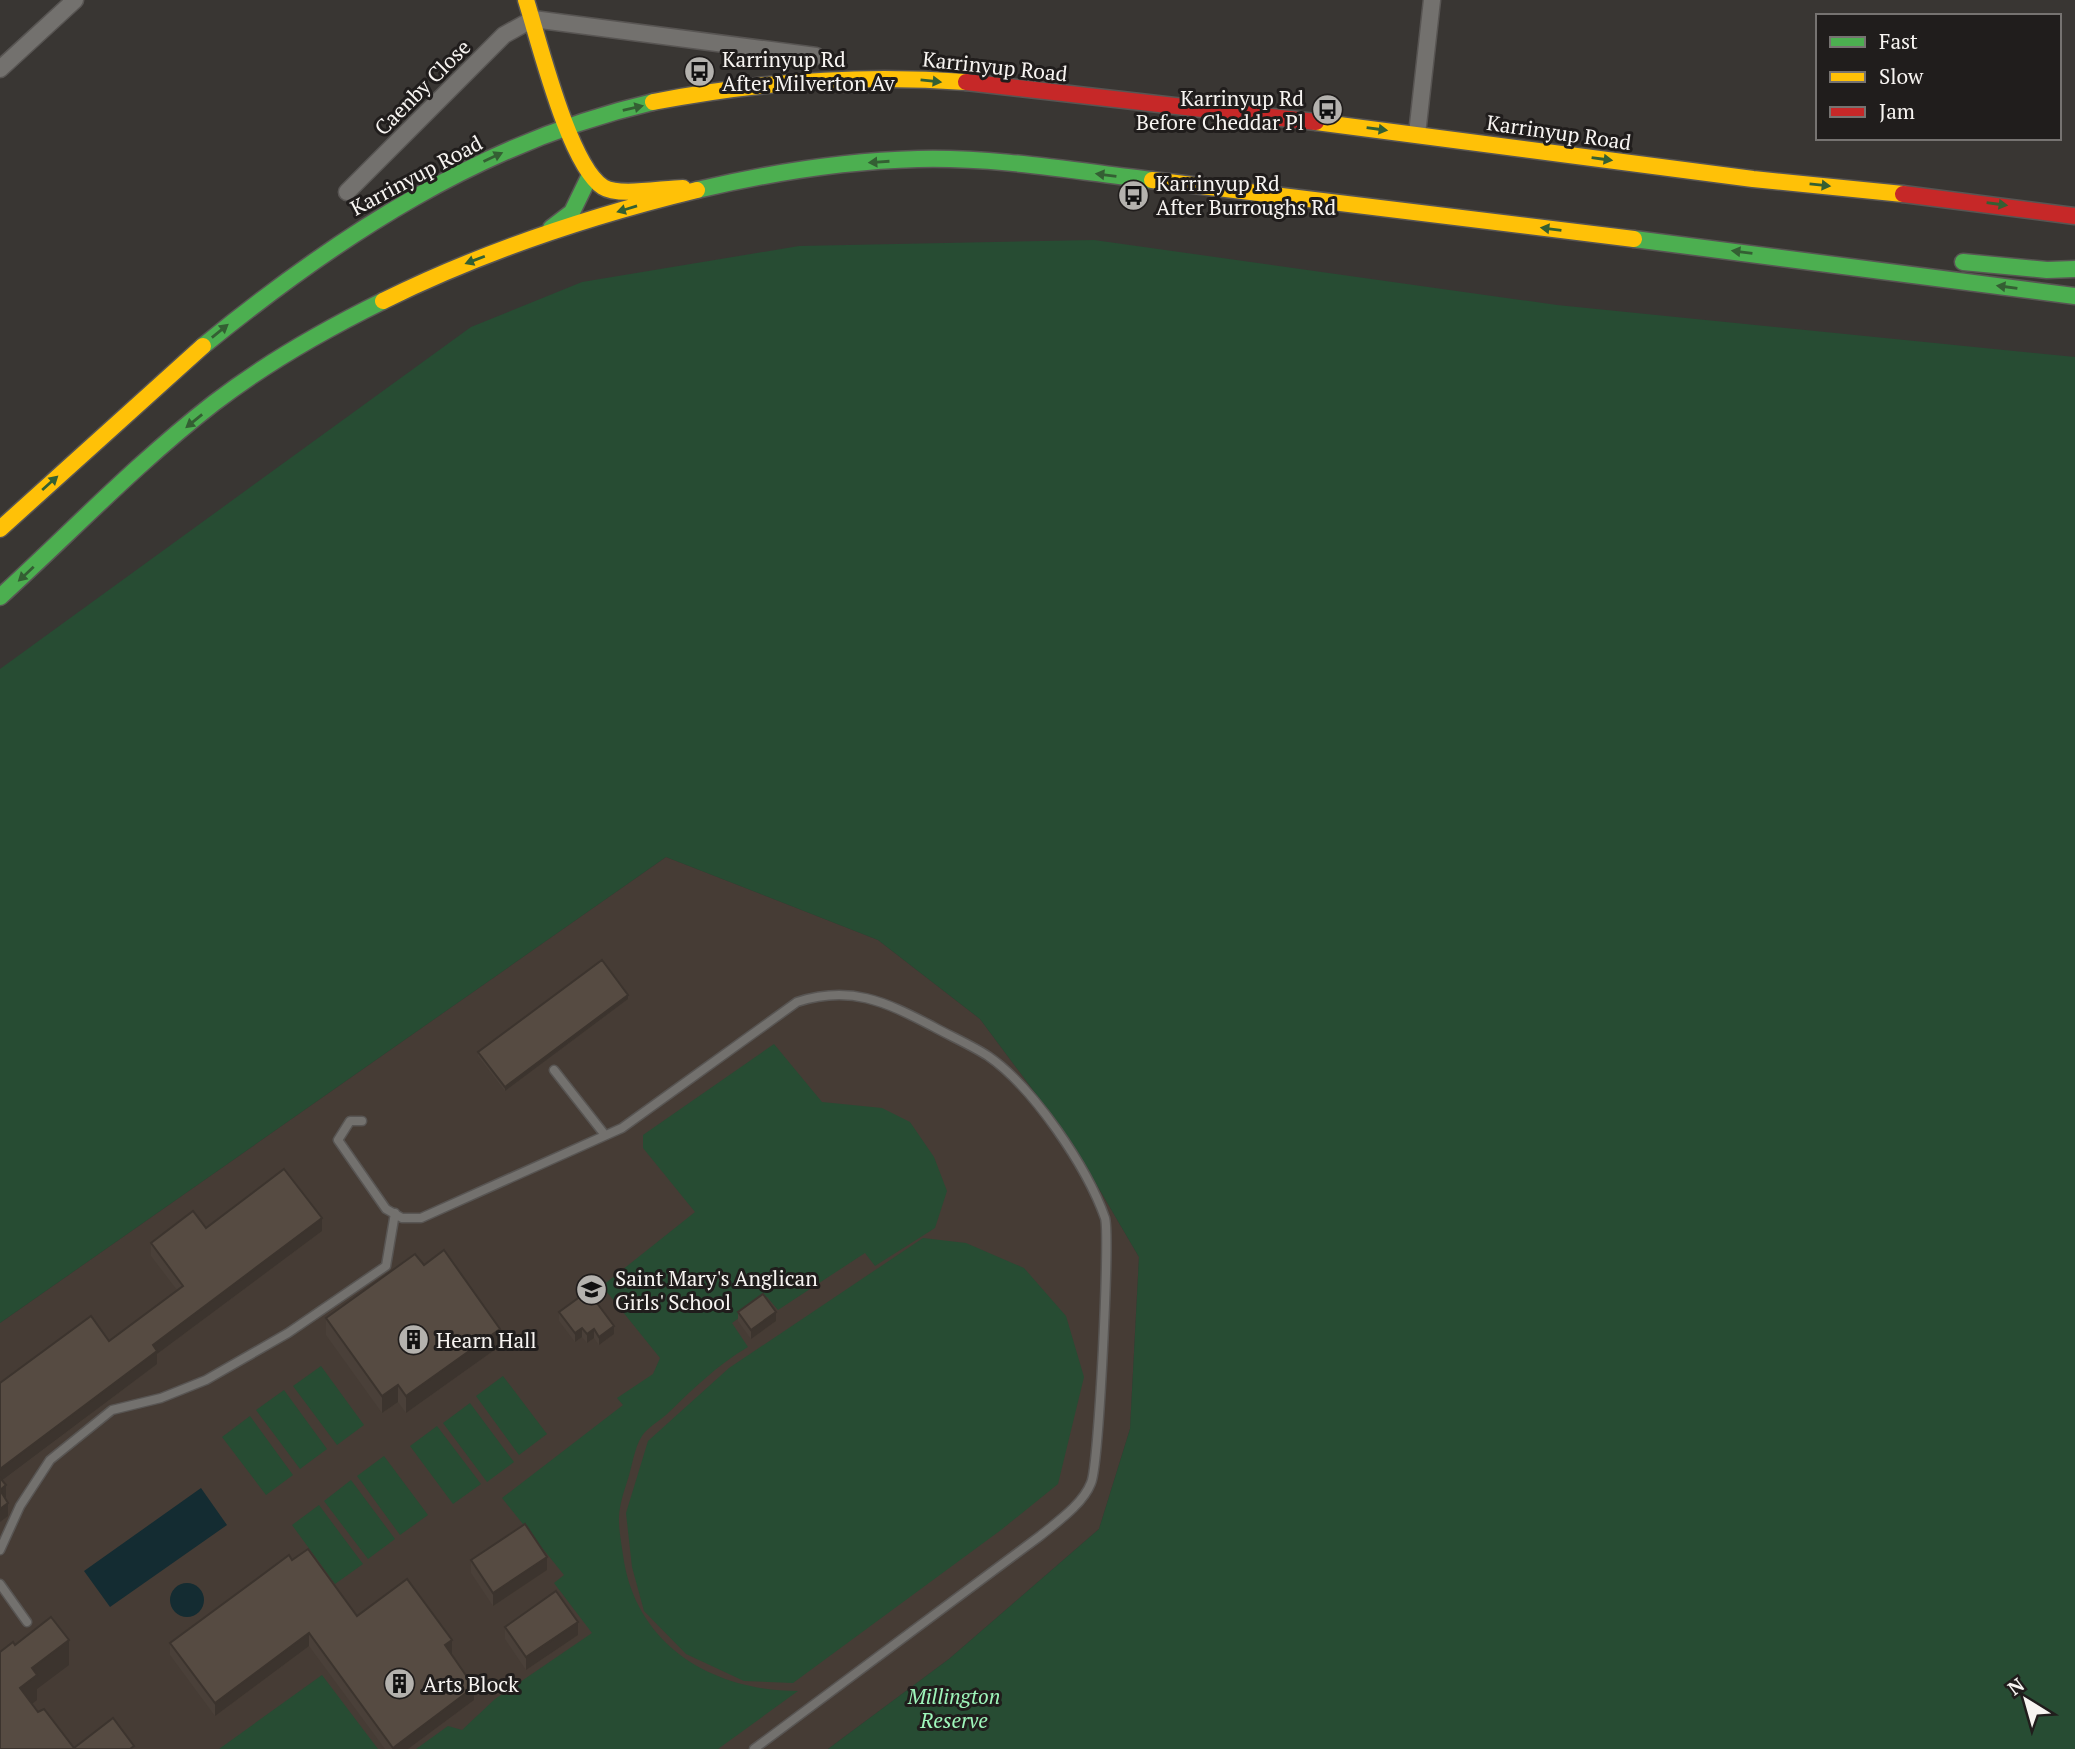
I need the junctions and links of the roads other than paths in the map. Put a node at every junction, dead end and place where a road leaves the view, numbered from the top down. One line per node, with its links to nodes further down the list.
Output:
1 (75, 0): 6 (street)
2 (526, 0): 4 (main road)
3 (1432, 0): 8 (street)
4 (533, 19): 5 (street); 7 (main road); 11 (street, Caenby Close)
5 (816, 56)
6 (0, 69)
7 (567, 125): 8 (main road, Karrinyup Road, one-way to 8); 9 (main road); 19 (main road, Karrinyup Road, one-way to 7)
8 (1417, 134): 13 (main road, Karrinyup Road, one-way to 13)
9 (590, 175): 10 (main road); 15 (main road)
10 (692, 189): 15 (main road, one-way to 15); 16 (main road, one-way to 10)
11 (347, 192)
12 (2066, 197): 13 (main road)
13 (2036, 209): 14 (main road, Karrinyup Road)
14 (2075, 216)
15 (539, 236): 20 (main road, one-way to 20)
16 (1810, 260): 17 (main road); 18 (main road, one-way to 16)
17 (2075, 269)
18 (2075, 296)
19 (0, 529)
20 (0, 597)
21 (554, 1070): 23 (lane)
22 (362, 1121): 24 (lane)
23 (605, 1135): 24 (lane); 28 (lane)
24 (394, 1213): 25 (lane)
25 (0, 1550)
26 (0, 1584): 27 (lane)
27 (27, 1622)
28 (754, 1749)

